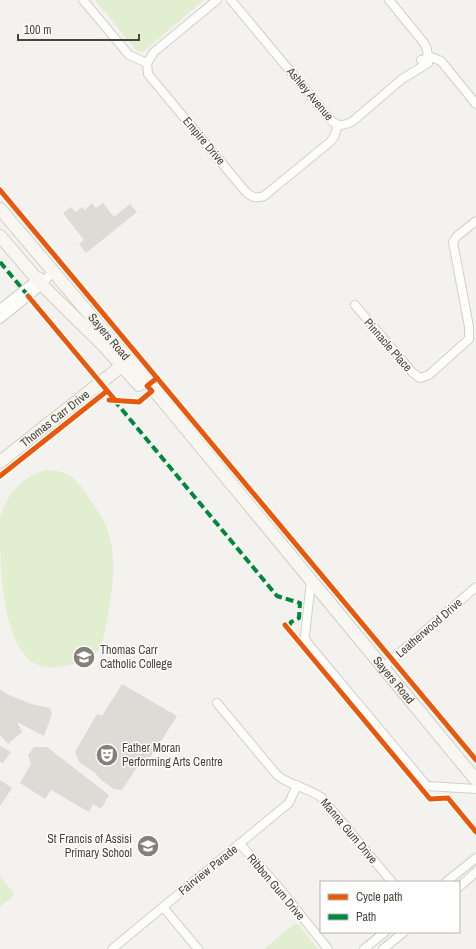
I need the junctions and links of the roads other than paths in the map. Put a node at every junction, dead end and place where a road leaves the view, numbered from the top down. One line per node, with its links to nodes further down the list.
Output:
1 (83, 0): 6 (street)
2 (217, 0): 6 (street)
3 (231, 0): 8 (street, Ashley Avenue)
4 (389, 0): 5 (street)
5 (428, 60): 7 (street); 8 (street, Ashley Avenue)
6 (147, 62): 8 (street, Empire Drive)
7 (476, 104)
8 (338, 125)
9 (0, 209): 12 (main road, Sayers Road)
10 (476, 221): 14 (street, Pinnacle Place)
11 (0, 236): 13 (main road, Sayers Road)
12 (52, 271): 13 (street); 17 (main road, Sayers Road)
13 (39, 282): 15 (street); 16 (street); 17 (main road, Sayers Road)
14 (355, 305)
15 (0, 309)
16 (0, 319)
17 (125, 363): 18 (main road, Thomas Carr Drive); 19 (main road, Sayers Road)
18 (0, 462)
19 (311, 581): 21 (main road, Sayers Road); 25 (street)
20 (476, 587): 21 (street, Leatherwood Drive)
21 (382, 668): 23 (main road, Sayers Road)
22 (217, 703): 24 (street, Manna Gum Drive)
23 (476, 780)
24 (297, 785): 26 (street, Fairview Parade); 29 (street, Manna Gum Drive)
25 (476, 789)
26 (240, 844): 32 (street, Fairview Parade); 37 (street, Ribbon Gum Drive)
27 (476, 858): 30 (street)
28 (476, 872): 31 (street)
29 (391, 881)
30 (447, 881)
31 (460, 885)
32 (163, 907): 35 (street, Fairview Parade); 36 (street)
33 (383, 933): 38 (street)
34 (403, 933): 39 (street)
35 (112, 949)
36 (198, 949)
37 (328, 949)
38 (364, 949)
39 (383, 949)

